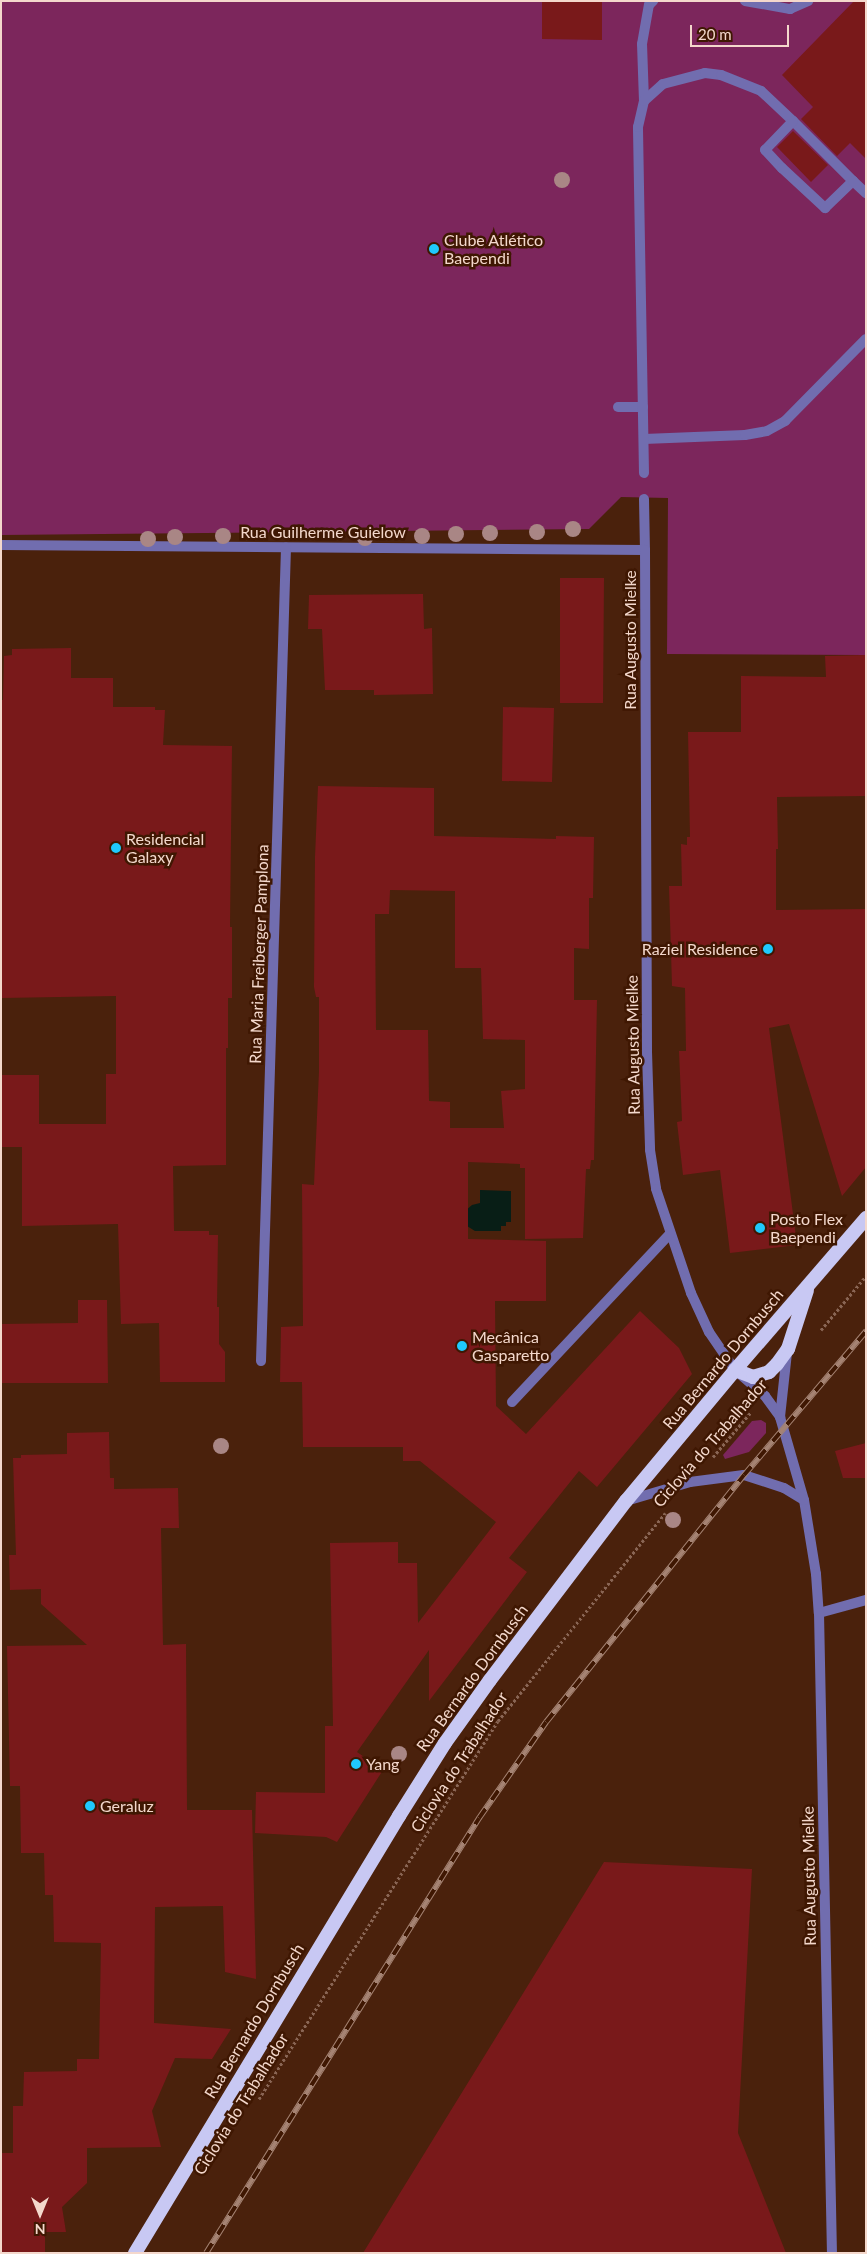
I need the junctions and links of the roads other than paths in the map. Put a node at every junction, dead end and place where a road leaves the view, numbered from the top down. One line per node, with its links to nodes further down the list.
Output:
1 (652, 1): 4 (street)
2 (745, 1): 3 (street)
3 (808, 1)
4 (644, 101): 5 (street); 10 (street)
5 (792, 121): 6 (street); 6 (street)
6 (854, 181): 7 (street)
7 (866, 193)
8 (866, 339): 11 (street)
9 (618, 407): 10 (street)
10 (643, 407): 11 (street)
11 (644, 439): 12 (street)
12 (644, 474)
13 (644, 499): 16 (street, Rua Augusto Mielke)
14 (1, 545): 15 (street, Rua Guilherme Guielow)
15 (286, 547): 16 (street, Rua Guilherme Guielow); 21 (street, Rua Maria Freiberger Pamplona)
16 (645, 550): 18 (street, Rua Augusto Mielke)
17 (866, 1218): 19 (highway, Rua Bernardo Dornbusch)
18 (670, 1234): 22 (street, Rua Augusto Mielke); 23 (street)
19 (809, 1285): 20 (highway); 22 (highway, Rua Bernardo Dornbusch)
20 (788, 1349): 22 (highway); 24 (street)
21 (261, 1361)
22 (734, 1370): 24 (street, Rua Augusto Mielke); 26 (highway, Rua Bernardo Dornbusch)
23 (512, 1402)
24 (780, 1416): 25 (street, Rua Augusto Mielke)
25 (804, 1500): 26 (street); 28 (street, Rua Augusto Mielke)
26 (626, 1501): 29 (highway, Rua Bernardo Dornbusch)
27 (866, 1600): 28 (street)
28 (819, 1613): 30 (street, Rua Augusto Mielke)
29 (135, 2253)
30 (832, 2253)

